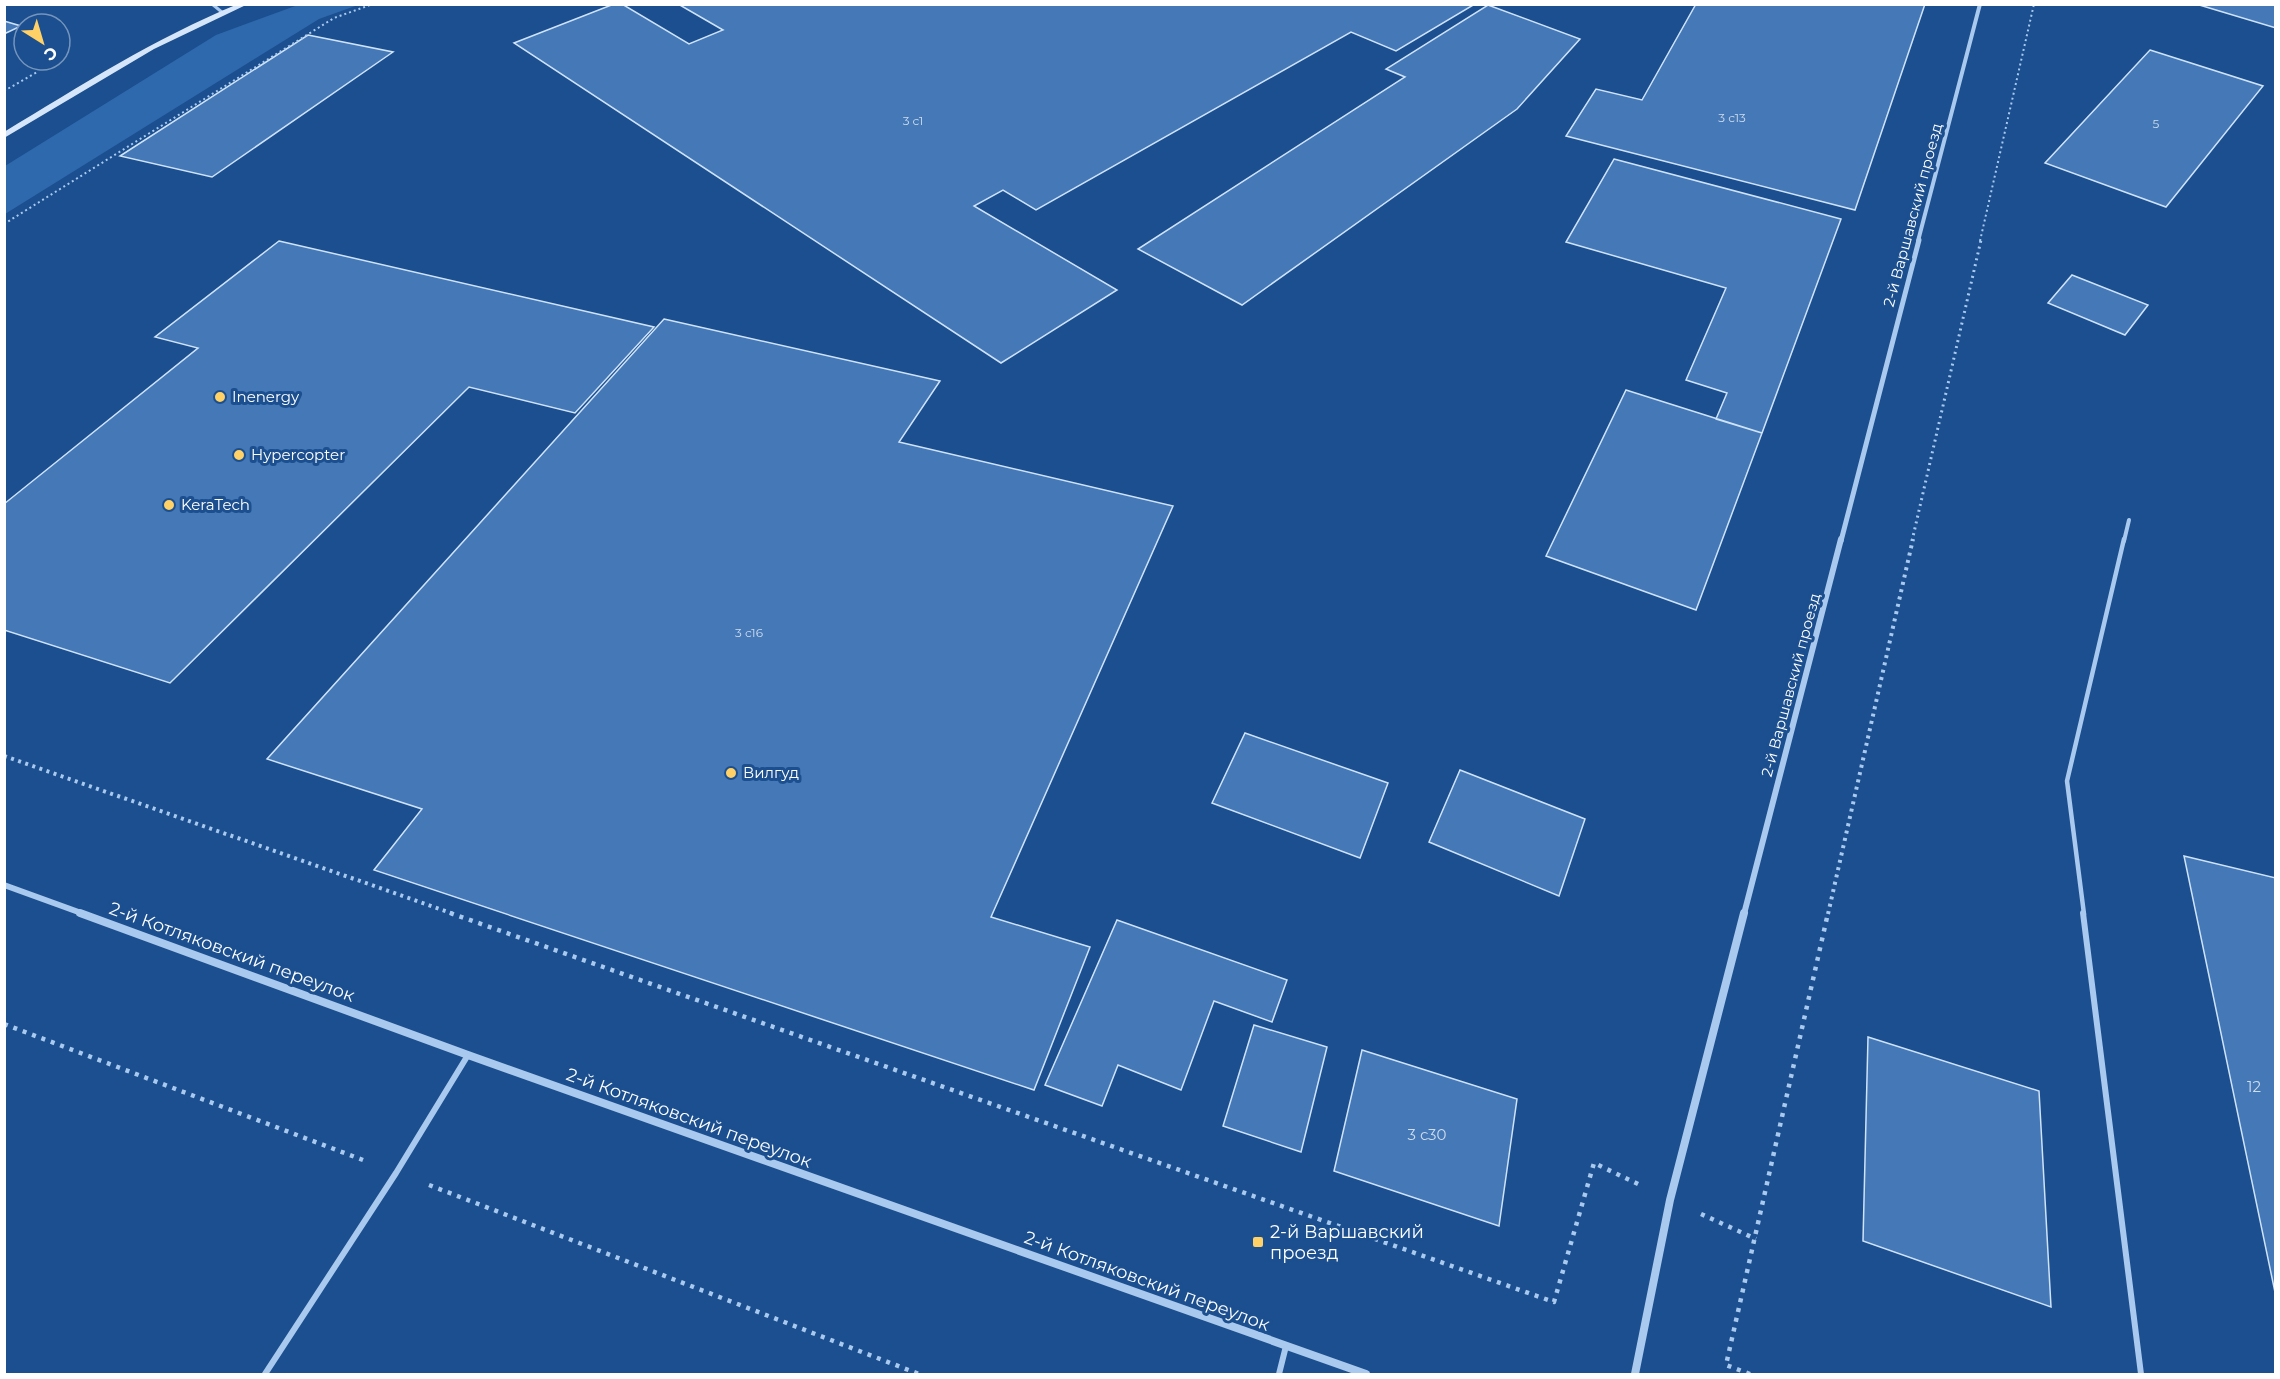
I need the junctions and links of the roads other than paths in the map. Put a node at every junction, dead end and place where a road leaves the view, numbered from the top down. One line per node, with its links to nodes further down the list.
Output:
1 (212, 4): 4 (lane)
2 (245, 4): 4 (street)
3 (1980, 4): 13 (street, 2-й Варшавский проезд)
4 (223, 13): 5 (street)
5 (4, 136)
6 (2129, 520): 14 (lane)
7 (4, 885): 8 (street, 2-й Котляковский переулок)
8 (468, 1055): 9 (street, 2-й Котляковский переулок); 10 (lane)
9 (1286, 1346): 11 (lane); 12 (street, 2-й Котляковский переулок)
10 (265, 1374)
11 (1279, 1374)
12 (1366, 1374)
13 (1635, 1374)
14 (2141, 1374)

